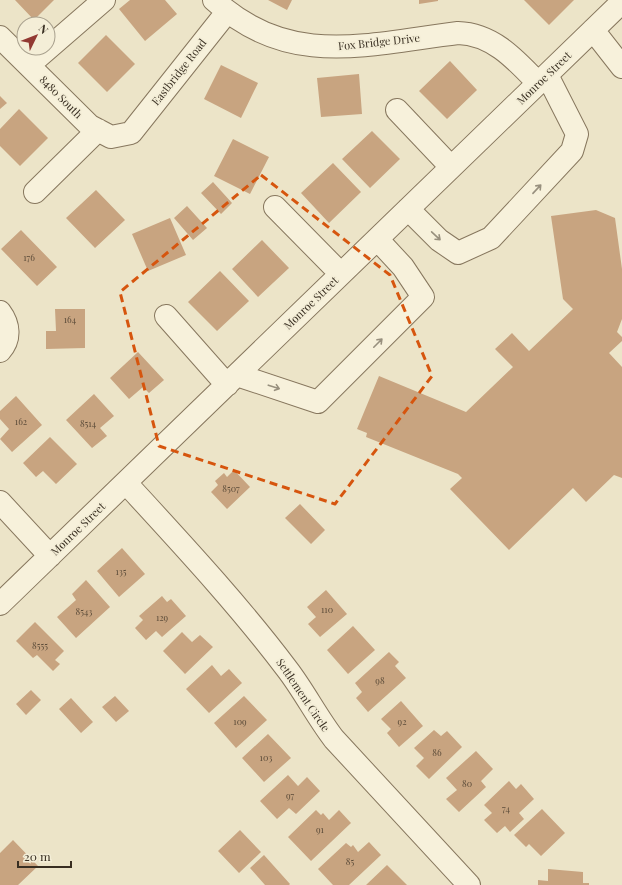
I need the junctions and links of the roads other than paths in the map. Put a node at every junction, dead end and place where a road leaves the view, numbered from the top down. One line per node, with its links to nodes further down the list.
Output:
1 (104, 0): 6 (street)
2 (622, 2): 4 (street, Monroe Street)
3 (220, 6): 8 (street, Fox Bridge Drive); 11 (street, Eastbridge Road)
4 (593, 30): 7 (street); 8 (street, Monroe Street)
5 (0, 36): 6 (street, 8480 South)
6 (29, 65): 10 (street, 8480 South)
7 (622, 67)
8 (543, 79): 12 (street, Monroe Street); 15 (street, Fox Bridge Drive, one-way to 8)
9 (397, 110): 12 (street)
10 (98, 130): 11 (street, 8480 South); 13 (street)
11 (131, 133)
12 (451, 167): 15 (street, Monroe Street)
13 (35, 192)
14 (275, 207): 17 (street)
15 (408, 209): 16 (street, Monroe Street)
16 (377, 239): 17 (street, Monroe Street); 21 (street, one-way to 16)
17 (341, 274): 21 (street, Monroe Street)
18 (166, 316): 21 (street)
19 (4, 319): 20 (street)
20 (0, 351)
21 (232, 380): 22 (street, Monroe Street)
22 (126, 483): 24 (street, Monroe Street); 26 (street, Settlement Circle)
23 (0, 502): 24 (street)
24 (50, 556): 25 (street, Monroe Street)
25 (0, 604)
26 (469, 885)

